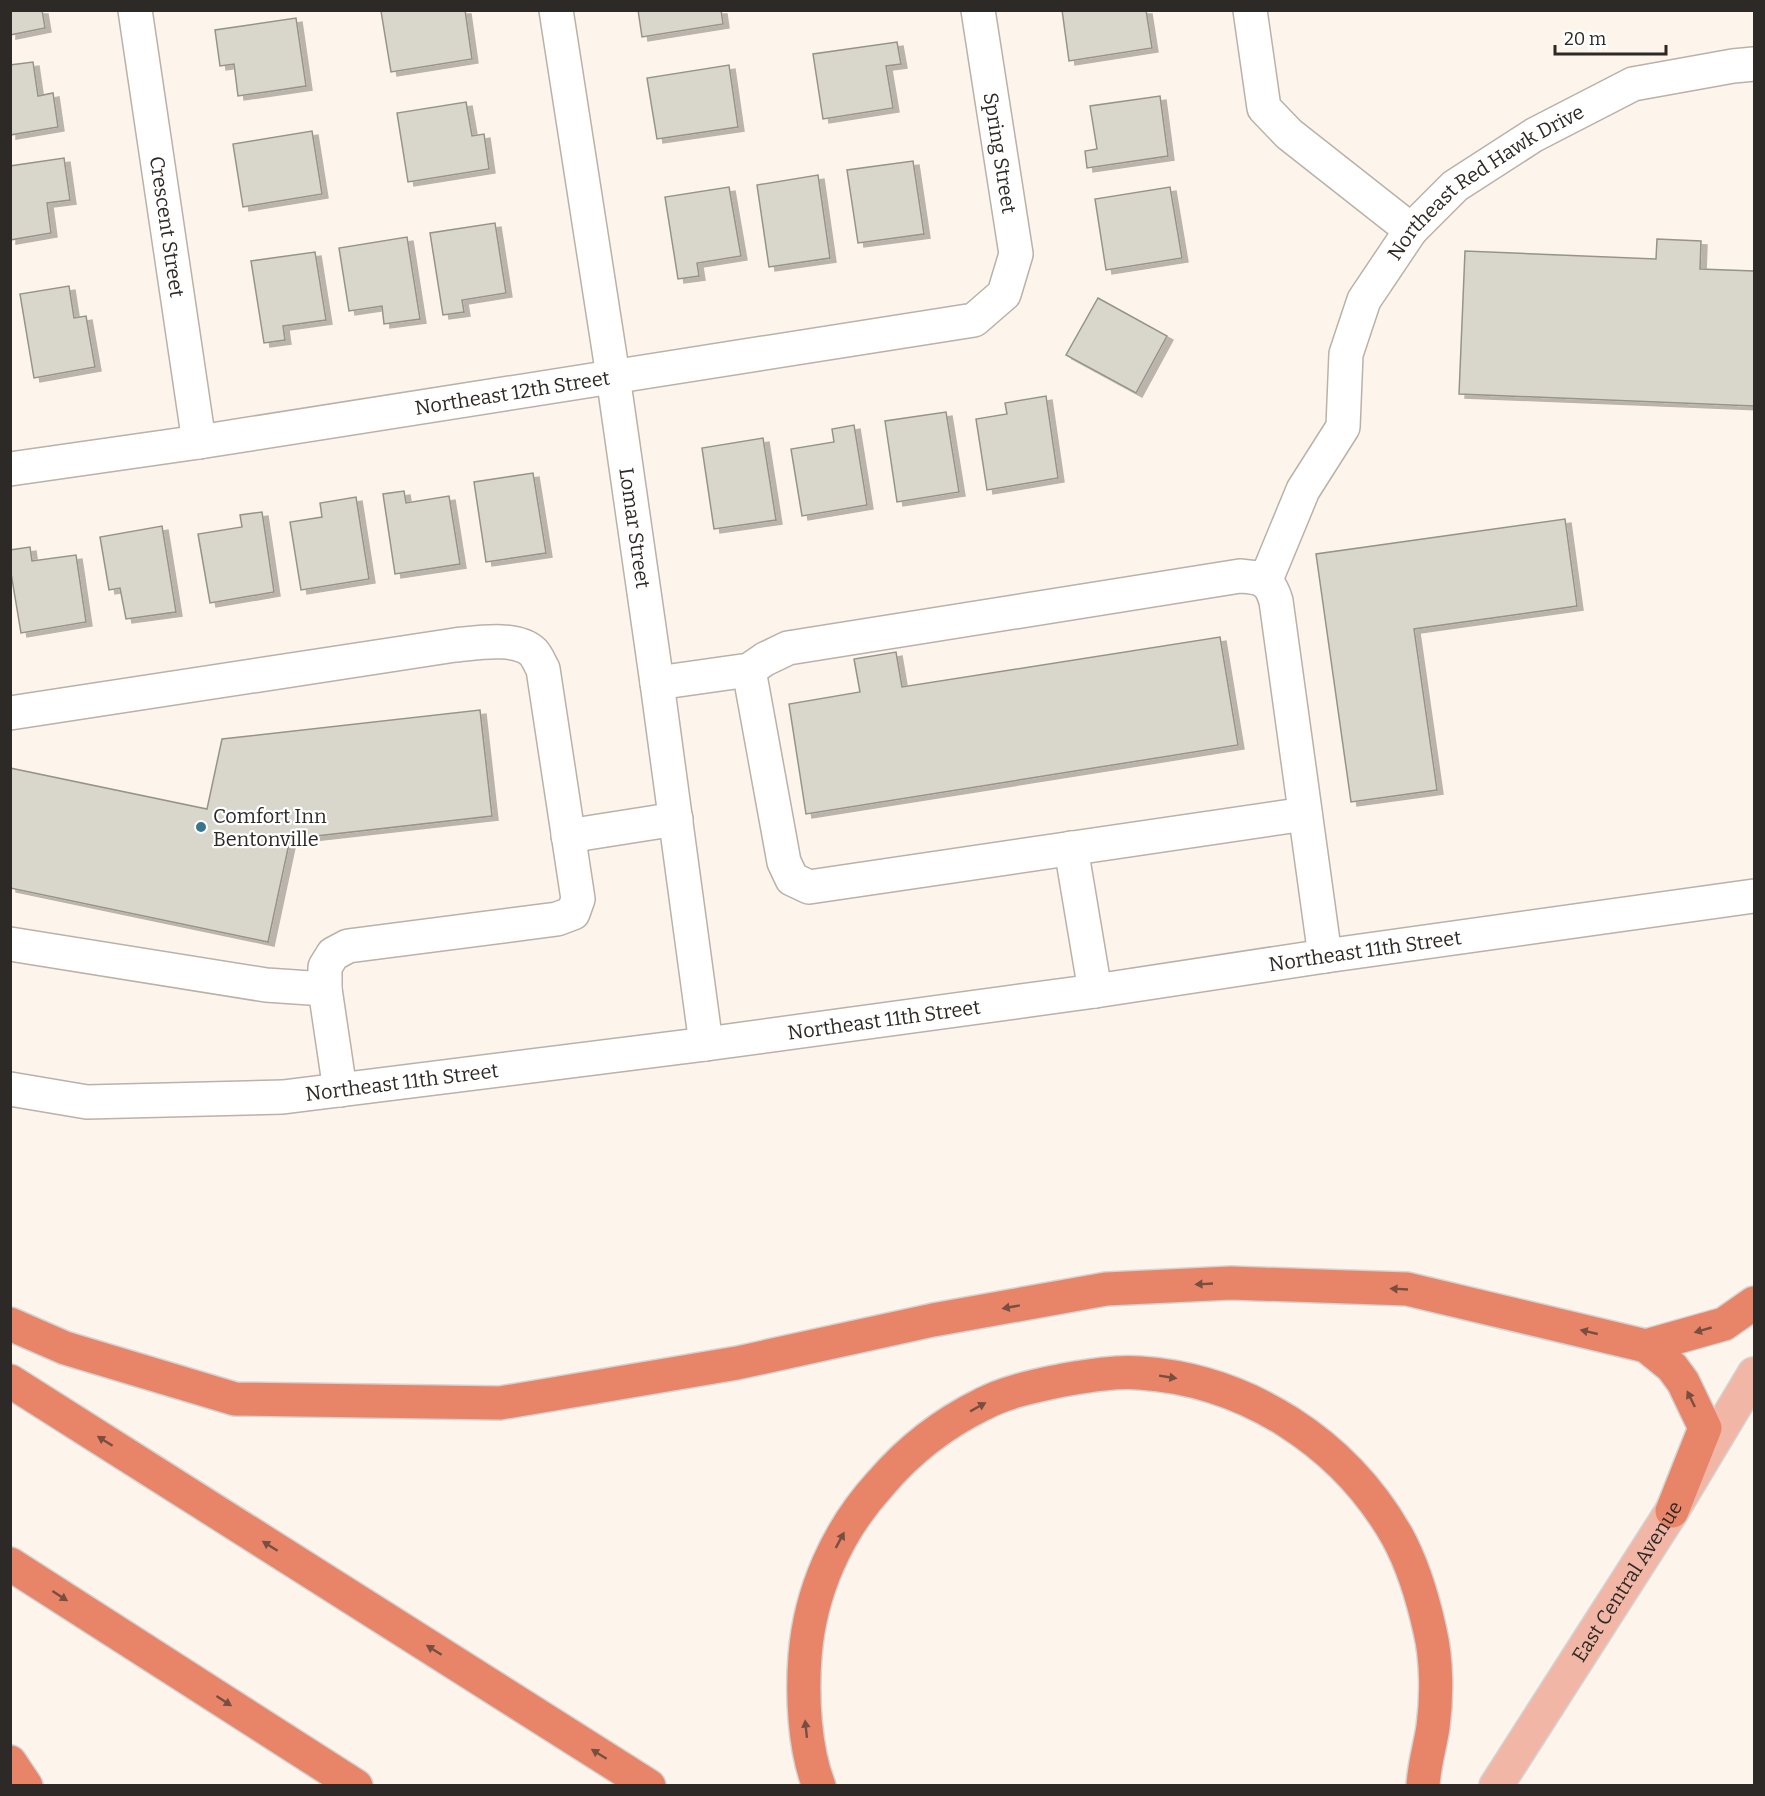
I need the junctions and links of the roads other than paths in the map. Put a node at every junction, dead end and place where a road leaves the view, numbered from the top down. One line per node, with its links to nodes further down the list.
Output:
1 (135, 10): 9 (street, Crescent Street)
2 (556, 10): 8 (street, Lomar Street)
3 (978, 10): 7 (street, Spring Street)
4 (1250, 10): 6 (street)
5 (1755, 64): 6 (street, Northeast Red Hawk Drive)
6 (1411, 230): 11 (street, Northeast Red Hawk Drive)
7 (1005, 294): 8 (street, Northeast 12th Street)
8 (613, 375): 9 (street, Northeast 12th Street); 13 (street, Lomar Street)
9 (199, 442): 10 (street, Northeast 12th Street)
10 (10, 469)
11 (1265, 582): 12 (street); 15 (street)
12 (749, 670): 13 (street); 18 (street)
13 (657, 683): 16 (street, Lomar Street)
14 (10, 713): 17 (street)
15 (1305, 814): 18 (street); 21 (street)
16 (676, 819): 17 (street); 24 (street, Lomar Street)
17 (568, 836): 22 (street)
18 (1071, 848): 23 (street)
19 (1755, 896): 21 (street, Northeast 11th Street)
20 (10, 944): 22 (street)
21 (1325, 956): 23 (street, Northeast 11th Street)
22 (325, 988): 26 (street)
23 (1095, 991): 24 (street, Northeast 11th Street)
24 (706, 1044): 26 (street, Northeast 11th Street)
25 (10, 1089): 26 (street, Northeast 11th Street)
26 (340, 1090)
27 (1755, 1303): 29 (highway, one-way to 29)
28 (10, 1324): 29 (highway, one-way to 28)
29 (1646, 1346): 32 (highway, one-way to 29)
30 (1755, 1374): 32 (main road, East Central Avenue)
31 (10, 1381): 37 (highway, one-way to 31)
32 (1672, 1511): 40 (main road, East Central Avenue)
33 (10, 1564): 36 (highway, one-way to 36)
34 (10, 1762): 35 (highway)
35 (26, 1785)
36 (356, 1785)
37 (649, 1785)
38 (819, 1785): 39 (highway, one-way to 39)
39 (1423, 1785)
40 (1497, 1785)

